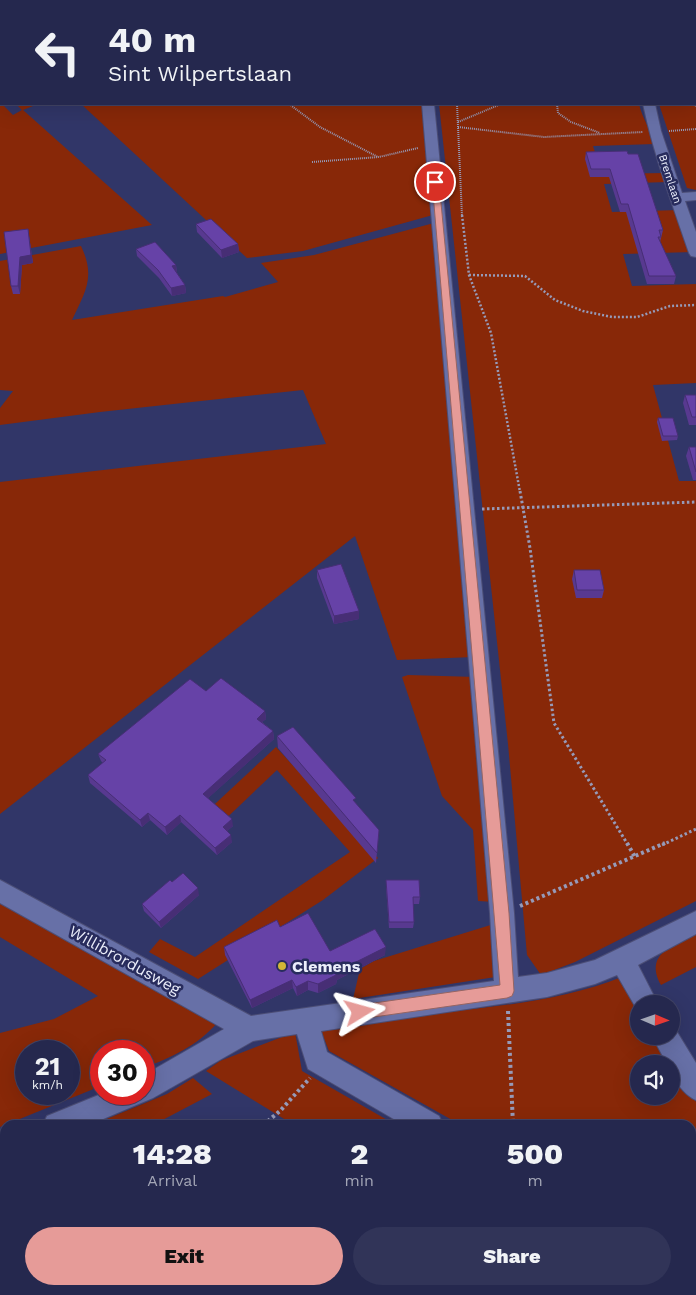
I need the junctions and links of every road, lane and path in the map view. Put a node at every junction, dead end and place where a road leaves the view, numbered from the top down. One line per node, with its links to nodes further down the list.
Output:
1 (290, 105): 13 (path)
2 (428, 105): 12 (street)
3 (457, 105): 7 (path)
4 (499, 105): 7 (path)
5 (557, 105): 11 (path)
6 (649, 105): 10 (street, Bremlaan)
7 (458, 122): 8 (path)
8 (458, 127): 11 (path); 18 (path)
9 (696, 129): 10 (path)
10 (655, 132): 11 (path); 16 (street, Bremlaan)
11 (603, 134)
12 (432, 145): 13 (path); 22 (street)
13 (379, 157): 14 (path)
14 (312, 162)
15 (696, 196): 16 (street)
16 (676, 197): 17 (street, Bremlaan)
17 (696, 253)
18 (469, 275): 19 (path); 21 (path)
19 (696, 305)
20 (696, 502): 21 (path)
21 (523, 508): 22 (path); 24 (path)
22 (464, 510): 26 (street)
23 (696, 829): 24 (path)
24 (635, 857): 26 (path)
25 (0, 891): 32 (street, Willibrordusweg)
26 (502, 913): 29 (street)
27 (696, 922): 28 (street)
28 (622, 961): 29 (street); 30 (street)
29 (507, 991): 31 (street); 41 (path)
30 (641, 995)
31 (305, 1020): 32 (street); 34 (street)
32 (250, 1029): 35 (street)
33 (670, 1045): 36 (street)
34 (325, 1064): 39 (path); 40 (street)
35 (155, 1084)
36 (696, 1087)
37 (106, 1105): 38 (street)
38 (69, 1120)
39 (270, 1120)
40 (421, 1120)
41 (513, 1120)

